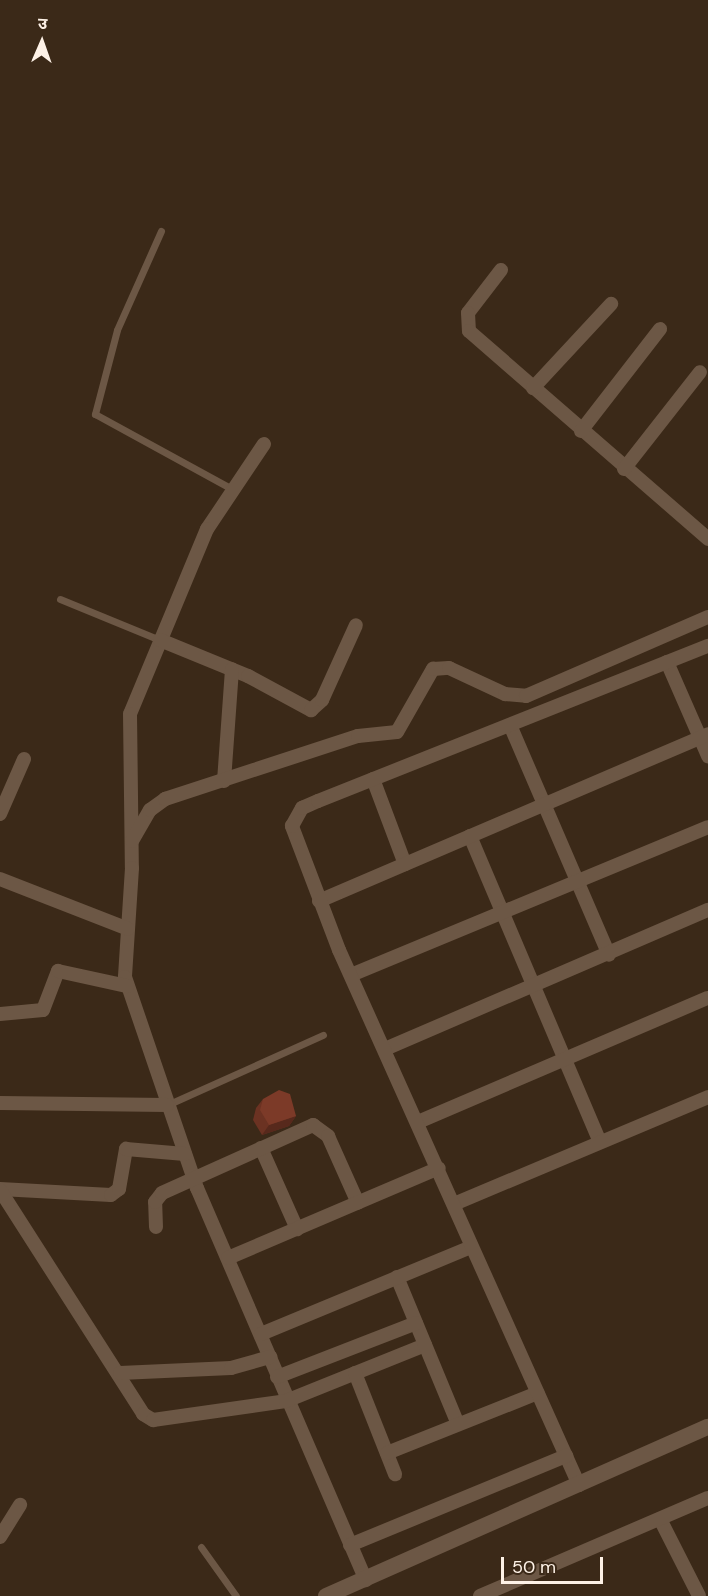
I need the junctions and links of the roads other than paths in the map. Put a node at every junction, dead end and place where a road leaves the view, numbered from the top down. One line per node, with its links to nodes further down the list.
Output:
1 (161, 231): 10 (lane)
2 (501, 270): 6 (street)
3 (611, 304): 6 (street)
4 (660, 329): 7 (street)
5 (700, 372): 9 (street)
6 (533, 388): 7 (street)
7 (580, 431): 9 (street)
8 (264, 444): 10 (street)
9 (624, 469): 11 (street)
10 (232, 489): 15 (street)
11 (708, 538)
12 (60, 598): 15 (lane)
13 (708, 616): 24 (street)
14 (356, 625): 18 (street)
15 (160, 640): 18 (street); 29 (street)
16 (708, 646): 17 (street)
17 (667, 662): 19 (street); 20 (street)
18 (232, 669): 24 (street)
19 (510, 725): 23 (street); 25 (street)
20 (704, 736): 21 (street); 25 (street)
21 (708, 756)
22 (24, 759): 26 (street)
23 (373, 779): 30 (street); 33 (street)
24 (224, 781): 29 (street)
25 (543, 805): 28 (street); 32 (street)
26 (0, 814)
27 (708, 827): 32 (street)
28 (470, 836): 30 (street); 35 (street)
29 (132, 841): 36 (street)
30 (405, 864): 33 (street)
31 (0, 879): 36 (street)
32 (575, 883): 35 (street); 37 (street)
33 (319, 901): 38 (street)
34 (708, 910): 37 (street)
35 (503, 914): 38 (street); 40 (street)
36 (128, 929): 39 (street)
37 (609, 955): 40 (street)
38 (351, 975): 44 (street)
39 (127, 986): 42 (street); 48 (street)
40 (534, 989): 44 (street); 45 (street)
41 (708, 998): 45 (street)
42 (0, 1014)
43 (323, 1035): 48 (lane)
44 (385, 1049): 49 (street)
45 (565, 1061): 49 (street); 50 (street)
46 (708, 1097): 50 (street)
47 (0, 1103): 48 (street)
48 (167, 1105): 52 (street)
49 (418, 1122): 53 (street)
50 (600, 1142): 57 (street)
51 (261, 1148): 54 (street); 56 (street); 59 (street)
52 (184, 1154): 54 (street); 55 (street)
53 (439, 1168): 56 (street); 57 (street)
54 (194, 1180): 58 (street); 61 (street)
55 (0, 1190): 67 (street)
56 (358, 1203): 59 (street)
57 (454, 1204): 60 (street)
58 (156, 1227)
59 (297, 1229): 61 (street)
60 (471, 1247): 62 (street); 70 (street)
61 (228, 1258): 64 (street)
62 (398, 1277): 63 (street); 64 (street)
63 (416, 1323): 65 (street); 69 (street)
64 (261, 1334): 66 (street)
65 (425, 1345): 68 (street); 72 (street)
66 (270, 1357): 67 (street); 69 (street)
67 (120, 1373): 71 (street)
68 (355, 1373): 71 (street); 74 (street)
69 (277, 1377): 71 (street)
70 (538, 1393): 72 (street); 75 (street)
71 (286, 1401): 82 (street)
72 (458, 1424): 74 (street)
73 (708, 1427): 77 (street)
74 (387, 1453): 76 (street)
75 (566, 1456): 77 (street); 82 (street)
76 (395, 1474)
77 (579, 1485): 84 (street)
78 (708, 1498): 80 (street)
79 (20, 1505): 81 (street)
80 (660, 1519): 87 (street); 88 (street)
81 (0, 1537)
82 (350, 1545): 84 (street)
83 (201, 1547): 85 (lane)
84 (366, 1580): 86 (street)
85 (236, 1596)
86 (326, 1596)
87 (480, 1596)
88 (699, 1596)

